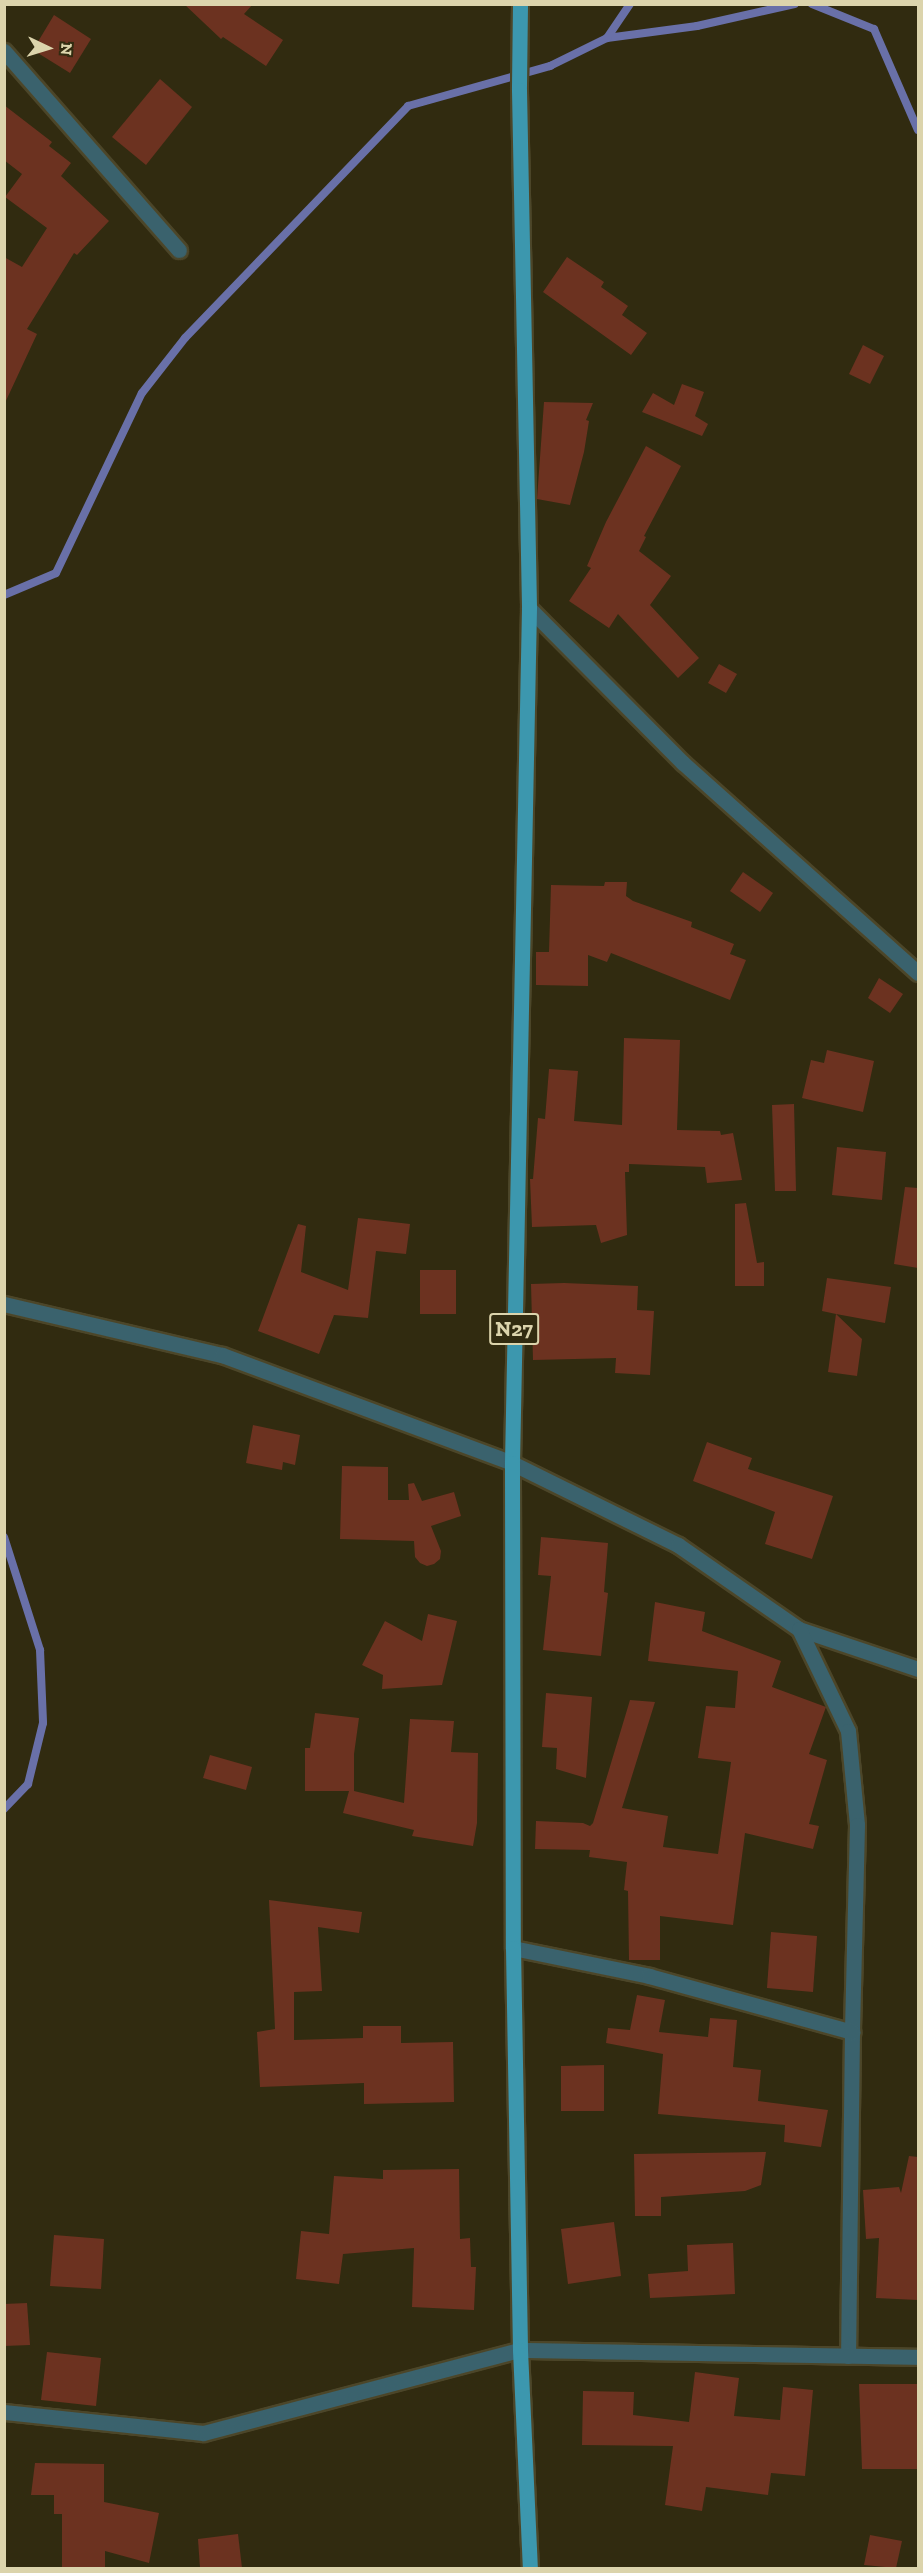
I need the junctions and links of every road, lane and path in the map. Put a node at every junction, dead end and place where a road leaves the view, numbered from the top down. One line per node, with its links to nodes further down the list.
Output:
1 (520, 10): 4 (main road, N27)
2 (4, 51): 3 (street)
3 (179, 250)
4 (529, 608): 5 (street); 7 (main road, N27)
5 (918, 973)
6 (4, 1304): 7 (street)
7 (512, 1463): 8 (street); 10 (main road, N27)
8 (799, 1629): 9 (street); 11 (street)
9 (918, 1669)
10 (513, 1948): 11 (street); 12 (main road, N27)
11 (852, 2032): 13 (street)
12 (520, 2350): 13 (street); 15 (street); 16 (main road, N27)
13 (848, 2356): 14 (street)
14 (918, 2357)
15 (4, 2412)
16 (530, 2568)

